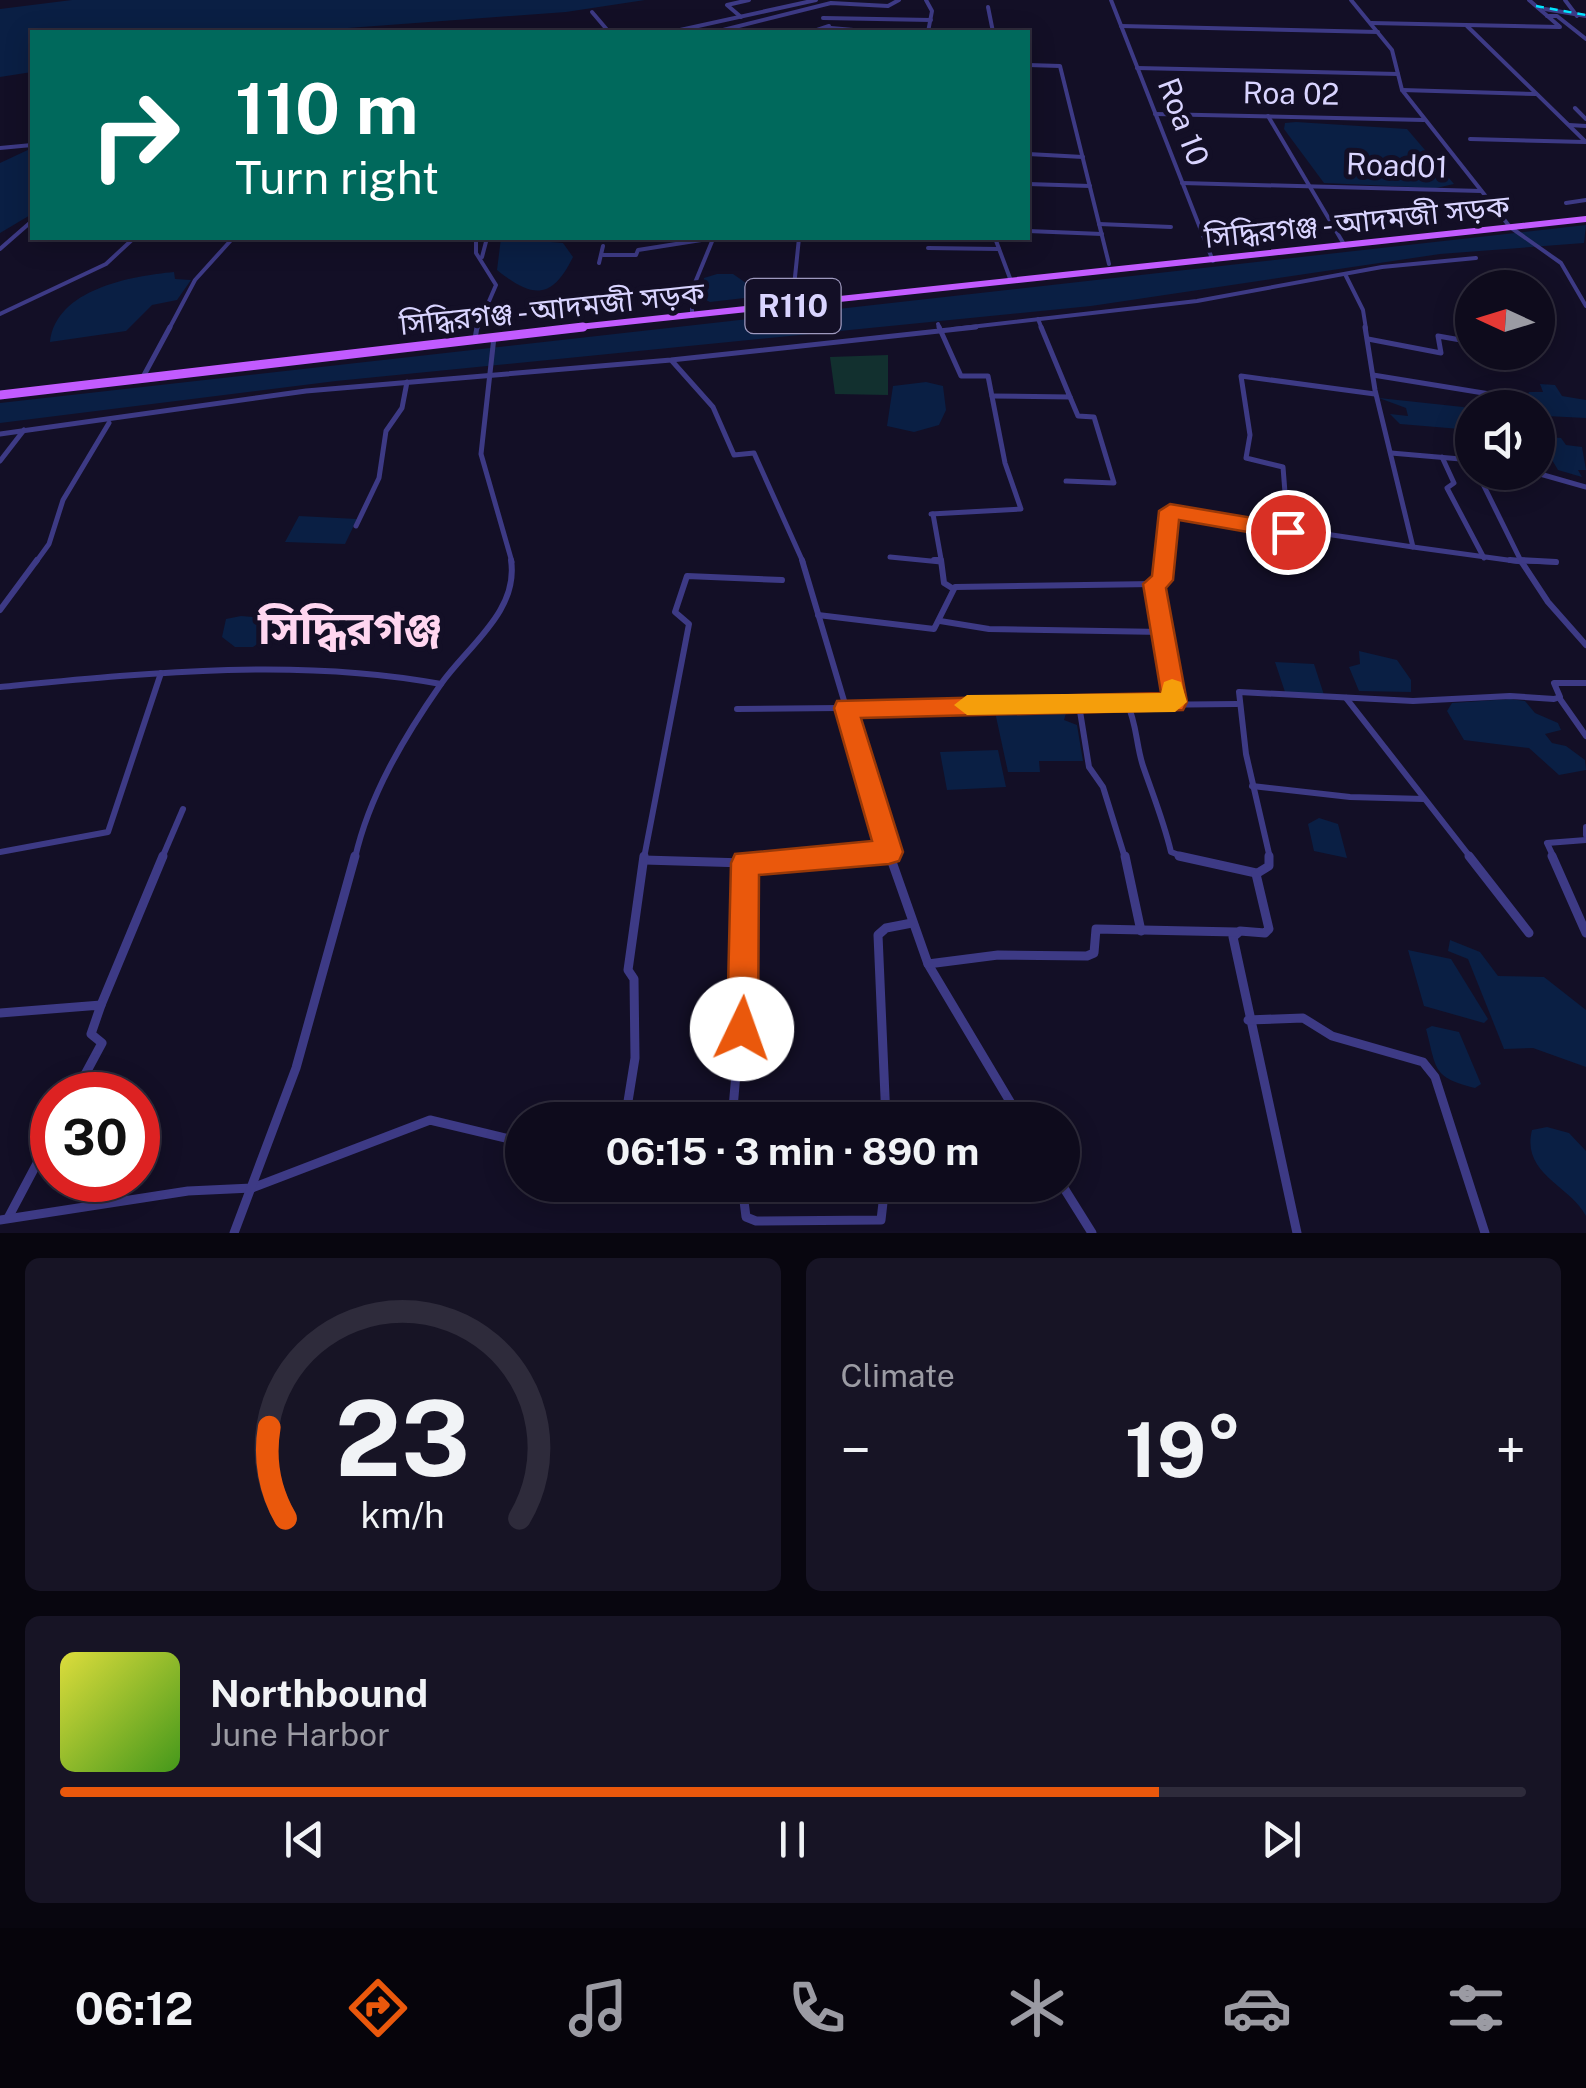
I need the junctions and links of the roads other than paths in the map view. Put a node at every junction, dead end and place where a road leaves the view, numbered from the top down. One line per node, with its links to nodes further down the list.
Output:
1 (749, 0): 15 (street)
2 (816, 0): 15 (street)
3 (899, 0): 23 (street)
4 (926, 0): 16 (street)
5 (1111, 0): 20 (street, Roa 10)
6 (1351, 0): 17 (street)
7 (1529, 0): 12 (street)
8 (1566, 0): 13 (street)
9 (988, 7): 30 (street)
10 (1544, 9): 14 (street)
11 (592, 12): 24 (street)
12 (1547, 16): 13 (street); 21 (street)
13 (1557, 16): 32 (street)
14 (1586, 16)
15 (742, 18): 18 (street)
16 (931, 20): 22 (street); 29 (street)
17 (1370, 23): 19 (street); 31 (street)
18 (712, 25): 23 (street); 25 (street)
19 (1466, 25): 21 (street); 37 (street)
20 (1121, 26): 31 (street); 34 (street, Roa 10)
21 (1560, 26)
22 (832, 28): 27 (street); 28 (street)
23 (730, 29): 26 (street)
24 (607, 30)
25 (683, 30)
26 (725, 30)
27 (822, 30)
28 (854, 30)
29 (928, 30)
30 (993, 30)
31 (1378, 32): 35 (street)
32 (1586, 39)
33 (1030, 65): 49 (street)
34 (1137, 68): 35 (street); 39 (street, Roa 10)
35 (1398, 74): 36 (street)
36 (1402, 90): 37 (street); 41 (street)
37 (1537, 94): 43 (street)
38 (1586, 106): 42 (street)
39 (1155, 114): 40 (street, Roa 02); 50 (street, Roa 10)
40 (1268, 116): 41 (street, Roa 02); 53 (street)
41 (1425, 120): 54 (street)
42 (1586, 122): 43 (street)
43 (1568, 125): 45 (street)
44 (1470, 139): 45 (street)
45 (1586, 142)
46 (30, 145): 47 (street)
47 (0, 148)
48 (1030, 154): 49 (street)
49 (1082, 157): 52 (street)
50 (1182, 183): 53 (street, Road01); 80 (street, Roa 10)
51 (1030, 184): 52 (street)
52 (1090, 186): 59 (street)
53 (1310, 186): 54 (street, Road01); 73 (street)
54 (1482, 191): 61 (street)
55 (1586, 200): 56 (street)
56 (1566, 204)
57 (1586, 218): 61 (main road, সিদ্ধিরগঞ্জ - আদমজী সড়ক / R110)
58 (30, 223): 74 (street)
59 (1099, 224): 60 (street); 63 (street)
60 (1171, 227)
61 (1510, 227): 73 (main road, সিদ্ধিরগঞ্জ - আদমজী সড়ক / R110); 86 (street)
62 (1030, 232): 63 (street)
63 (1102, 234): 82 (street)
64 (132, 240): 87 (street)
65 (230, 240): 98 (street)
66 (476, 240): 78 (street)
67 (486, 240): 78 (street)
68 (681, 240): 77 (street)
69 (713, 240): 88 (street)
70 (799, 240): 85 (street)
71 (996, 240): 76 (street)
72 (604, 246): 77 (street)
73 (1345, 246): 80 (main road, সিদ্ধিরগঞ্জ - আদমজী সড়ক / R110)
74 (1, 248)
75 (928, 248): 76 (street)
76 (999, 249): 84 (street)
77 (603, 255): 81 (street)
78 (482, 257): 92 (street)
79 (1476, 258): 83 (street)
80 (1213, 260): 84 (main road, সিদ্ধিরগঞ্জ - আদমজী সড়ক / R110)
81 (599, 263)
82 (1110, 264)
83 (1345, 274): 89 (street); 93 (street)
84 (1010, 281): 85 (main road, সিদ্ধিরগঞ্জ - আদমজী সড়ক / R110)
85 (792, 306): 88 (main road, সিদ্ধিরগঞ্জ - আদমজী সড়ক / R110)
86 (1586, 306)
87 (0, 312)
88 (692, 316): 91 (main road, সিদ্ধিরগঞ্জ - আদমজী সড়ক / R110)
89 (1038, 319): 90 (street); 104 (street)
90 (939, 326): 95 (street); 103 (street)
91 (494, 336): 92 (main road, সিদ্ধিরগঞ্জ - আদমজী সড়ক / R110); 96 (street)
92 (475, 338): 98 (main road, সিদ্ধিরগঞ্জ - আদমজী সড়ক / R110)
93 (1368, 339): 94 (street); 97 (street)
94 (1455, 339)
95 (671, 360): 96 (street); 128 (street)
96 (490, 372): 99 (street); 134 (street)
97 (1373, 375): 100 (street); 101 (street)
98 (143, 378): 102 (main road, সিদ্ধিরগঞ্জ - আদমজী সড়ক / R110)
99 (406, 382): 105 (street); 116 (street)
100 (1465, 390)
101 (1376, 394): 108 (street); 117 (street)
102 (0, 395)
103 (992, 396): 104 (street); 121 (street)
104 (1070, 397): 113 (street)
105 (110, 422): 106 (street); 127 (street)
106 (25, 429): 107 (street); 111 (street)
107 (0, 434)
108 (1391, 453): 109 (street); 118 (street)
109 (1442, 457): 110 (street); 120 (street)
110 (1455, 458)
111 (0, 461)
112 (1555, 478): 114 (street)
113 (1066, 481)
114 (1586, 487)
115 (1487, 490): 122 (street)
116 (356, 526)
117 (1288, 532): 118 (street); 125 (street)
118 (1414, 547): 120 (street)
119 (890, 557): 121 (street)
120 (1484, 558): 122 (street)
121 (941, 560): 126 (street)
122 (1522, 561): 123 (street); 131 (street)
123 (1556, 562)
124 (782, 580): 152 (street)
125 (1154, 584): 126 (street); 130 (street)
126 (952, 588): 129 (street)
127 (0, 610)
128 (818, 615): 129 (street); 143 (street)
129 (940, 622): 130 (street)
130 (1163, 632): 138 (street)
131 (1586, 645)
132 (161, 673): 134 (street); 135 (street); 150 (street)
133 (1586, 683): 137 (street)
134 (441, 684): 171 (street)
135 (0, 687)
136 (1346, 698): 137 (street); 140 (street); 146 (street)
137 (1560, 699): 144 (street)
138 (1175, 702): 139 (street); 140 (street)
139 (1127, 703): 141 (street); 154 (street)
140 (1237, 704): 145 (street)
141 (1079, 705): 143 (street); 156 (street)
142 (736, 708): 143 (street)
143 (846, 708): 151 (street)
144 (1586, 736)
145 (1252, 786): 146 (street); 154 (street)
146 (1424, 799): 158 (street)
147 (183, 809): 161 (street)
148 (1586, 827): 149 (street)
149 (1586, 838): 159 (street)
150 (0, 852)
151 (889, 852): 153 (street); 155 (street)
152 (644, 860): 153 (street); 165 (street)
153 (745, 863): 166 (street)
154 (1256, 874): 157 (street)
155 (912, 922): 160 (street); 167 (street)
156 (1141, 931): 157 (street); 160 (street)
157 (1236, 932): 163 (street)
158 (1529, 932)
159 (1586, 933)
160 (928, 964): 168 (street)
161 (101, 1005): 162 (street); 164 (street)
162 (0, 1013)
163 (1248, 1020): 178 (street); 179 (street)
164 (86, 1072)
165 (628, 1102)
166 (734, 1102)
167 (885, 1102)
168 (1011, 1102)
169 (505, 1138): 171 (street)
170 (30, 1173): 175 (street)
171 (252, 1188): 175 (street); 176 (street)
172 (744, 1202): 173 (street)
173 (883, 1202)
174 (1073, 1202): 177 (street)
175 (4, 1220)
176 (234, 1233)
177 (1092, 1233)
178 (1298, 1233)
179 (1484, 1233)

